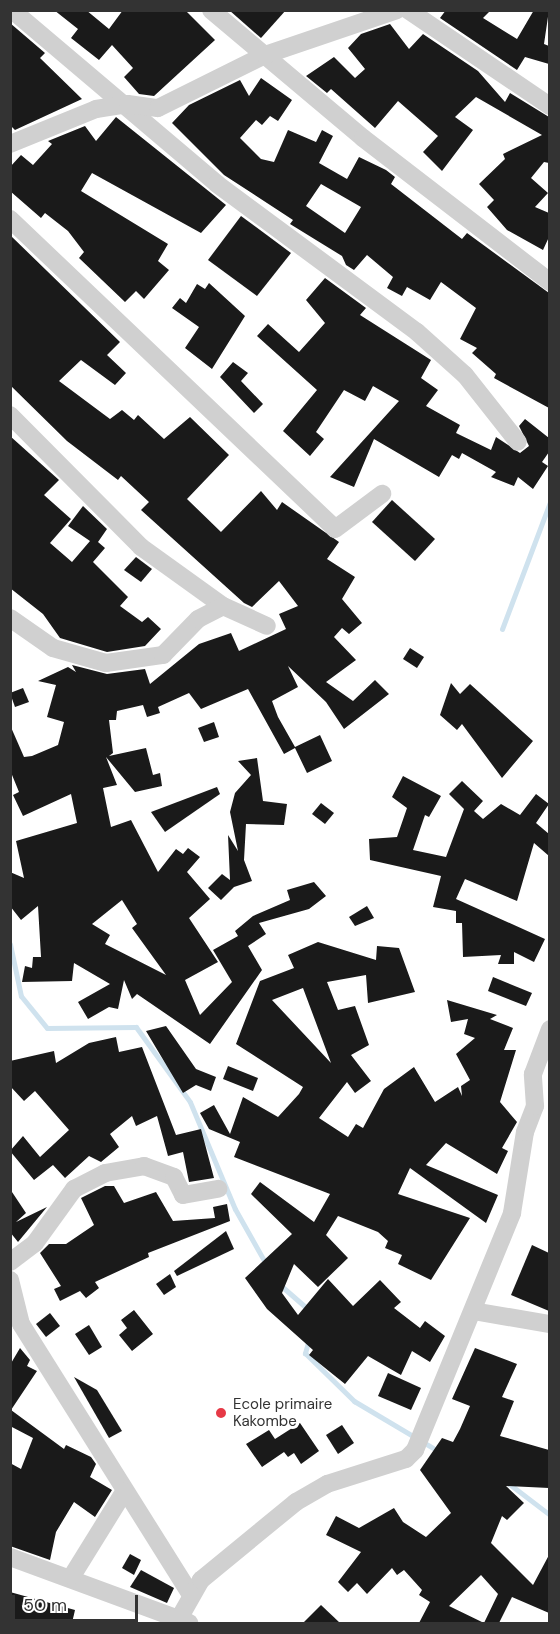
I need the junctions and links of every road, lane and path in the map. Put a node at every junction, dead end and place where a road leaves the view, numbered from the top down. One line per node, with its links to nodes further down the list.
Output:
1 (12, 10): 6 (street)
2 (211, 10): 5 (street)
3 (397, 10): 5 (street)
4 (408, 10): 7 (street)
5 (265, 55): 6 (street); 10 (street)
6 (128, 104): 8 (street); 12 (street)
7 (549, 106)
8 (10, 144)
9 (10, 219): 13 (street)
10 (549, 282)
11 (10, 415): 14 (street)
12 (518, 442)
13 (382, 494)
14 (223, 606): 15 (street); 16 (street)
15 (10, 618)
16 (267, 626)
17 (549, 1029): 21 (street)
18 (218, 1189): 19 (street)
19 (10, 1262)
20 (10, 1280): 23 (street)
21 (473, 1311): 22 (street); 26 (street)
22 (549, 1324)
23 (124, 1492): 25 (street); 26 (street)
24 (10, 1557): 25 (street)
25 (72, 1576): 27 (street)
26 (190, 1593): 27 (street)
27 (181, 1622)

